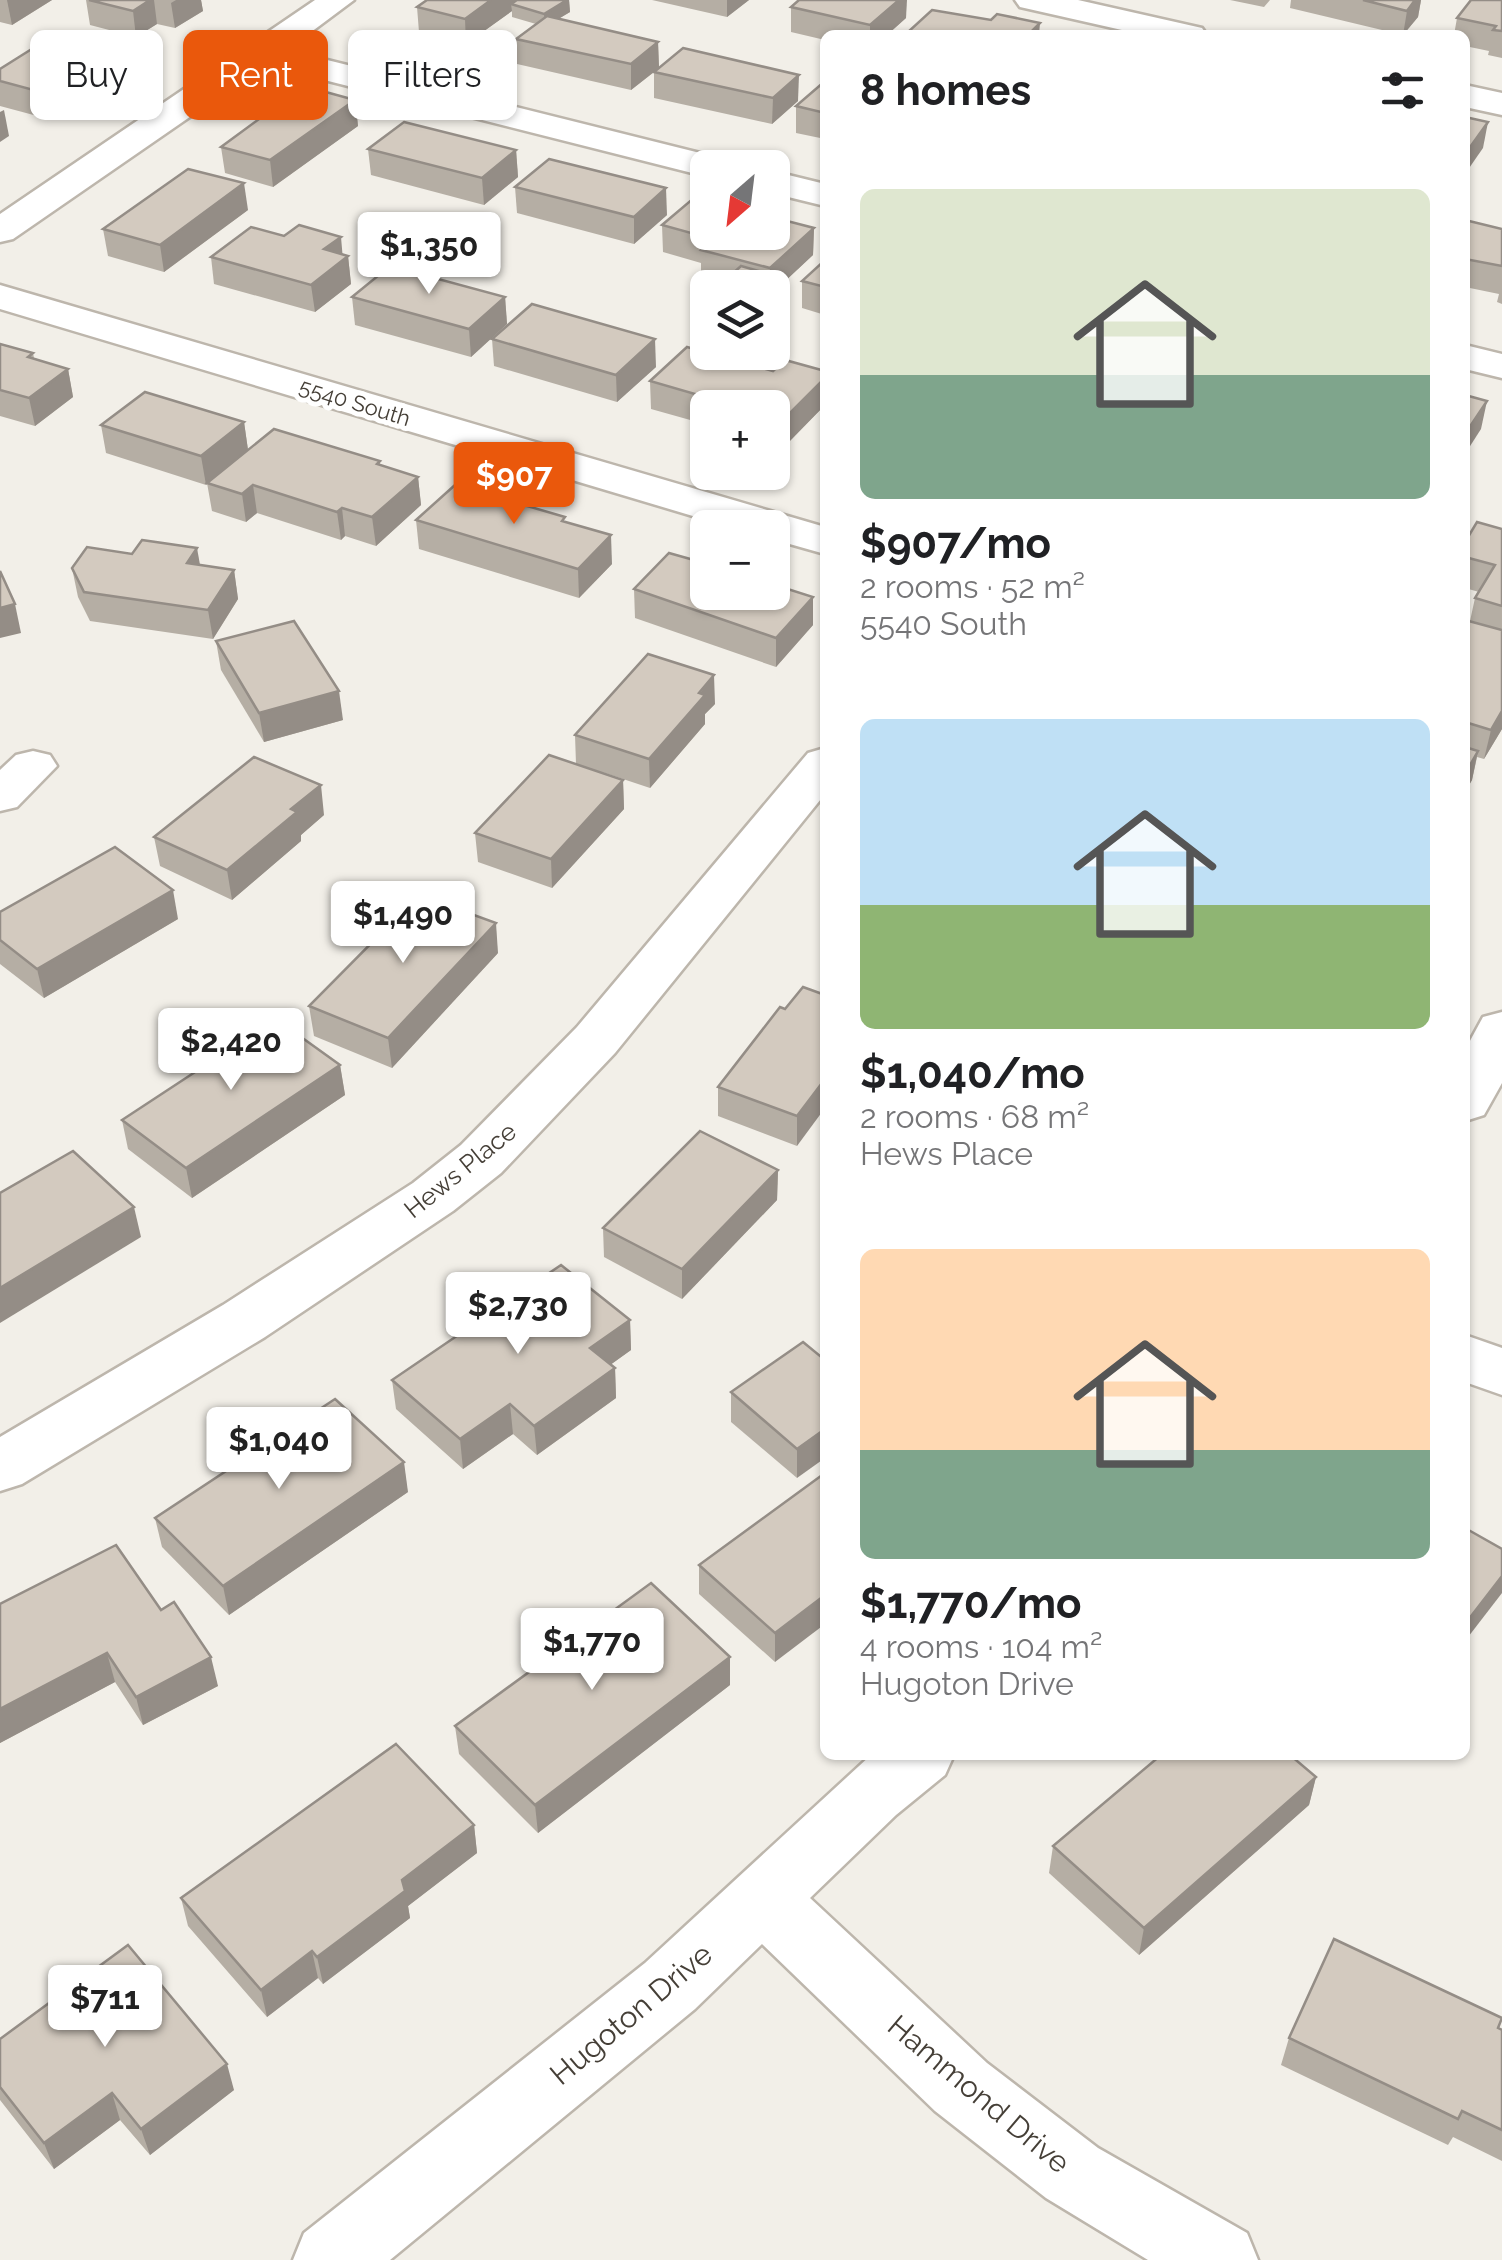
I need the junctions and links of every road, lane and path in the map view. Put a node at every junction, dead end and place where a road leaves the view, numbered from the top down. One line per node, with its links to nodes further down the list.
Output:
1 (337, 0): 3 (street)
2 (1032, 0): 4 (street)
3 (293, 30)
4 (1167, 30)
5 (328, 70): 9 (street)
6 (1470, 97): 7 (street)
7 (1502, 104)
8 (183, 106): 12 (street)
9 (690, 162)
10 (790, 186): 11 (street)
11 (820, 194)
12 (0, 231)
13 (0, 297): 16 (street, 5540 South)
14 (1470, 358): 15 (street)
15 (1502, 366)
16 (820, 541)
17 (820, 769): 22 (street, Hews Place)
18 (1502, 1030): 19 (street)
19 (1470, 1092)
20 (1470, 1360): 21 (street)
21 (1502, 1372)
22 (0, 1467)
23 (915, 1760): 24 (street, Hugoton Drive)
24 (762, 1898): 25 (street, Hugoton Drive); 26 (street, Hammond Drive)
25 (331, 2260)
26 (1220, 2260)

